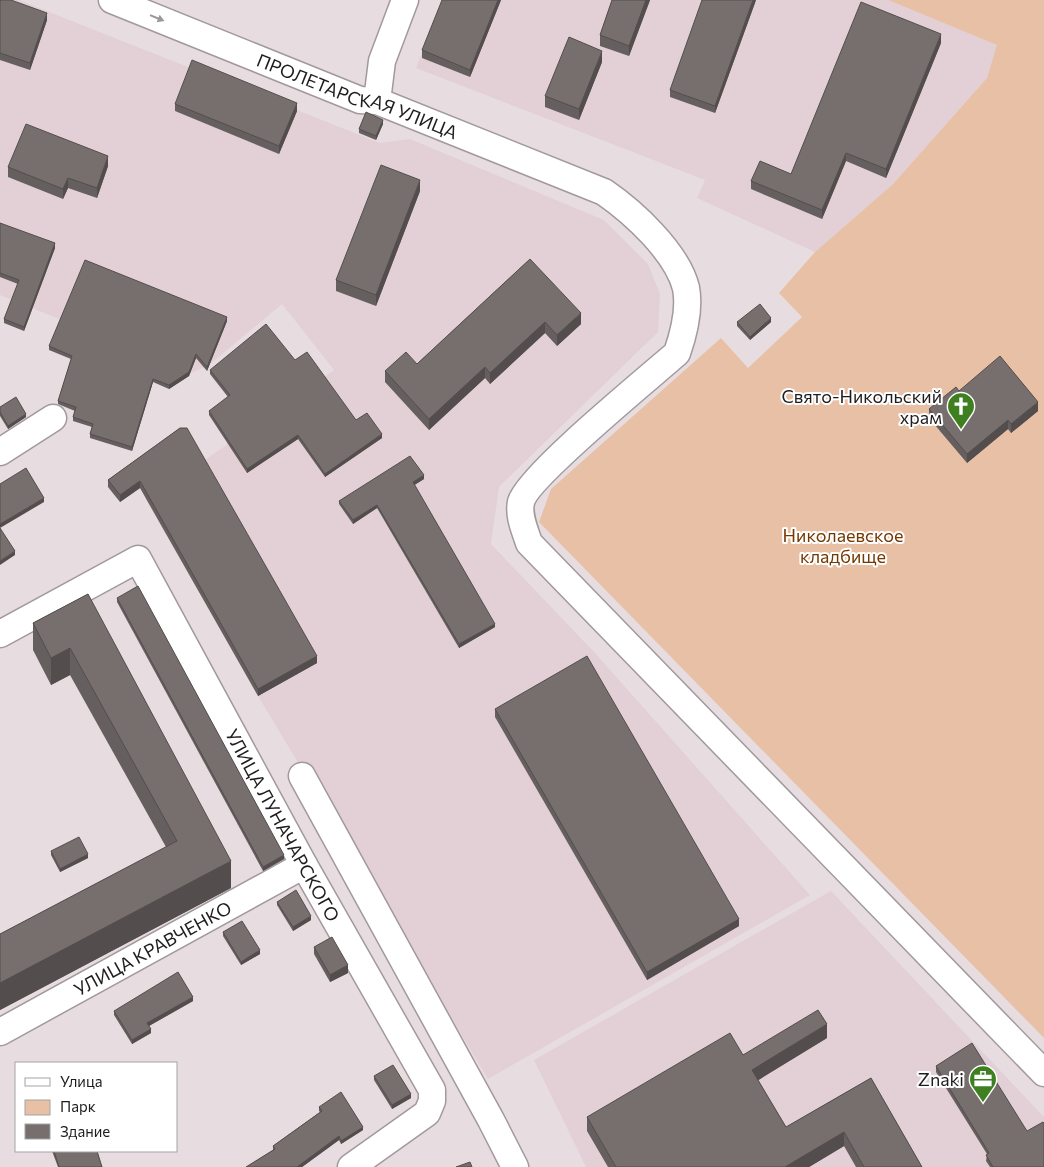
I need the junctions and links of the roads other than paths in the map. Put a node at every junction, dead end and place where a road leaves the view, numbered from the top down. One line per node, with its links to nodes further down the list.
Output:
1 (112, 0): 3 (street, ПРОЛЕТАРСКАЯ УЛИЦА, one-way to 3)
2 (405, 0): 3 (street)
3 (377, 101): 10 (street, ПРОЛЕТАРСКАЯ УЛИЦА)
4 (53, 418): 5 (street)
5 (0, 452)
6 (0, 634): 8 (street, УЛИЦА ЛУНАЧАРСКОГО)
7 (302, 776): 12 (street)
8 (304, 865): 9 (street, УЛИЦА КРАВЧЕНКО); 11 (street, УЛИЦА ЛУНАЧАРСКОГО)
9 (0, 1032)
10 (1044, 1073)
11 (351, 1167)
12 (515, 1167)

